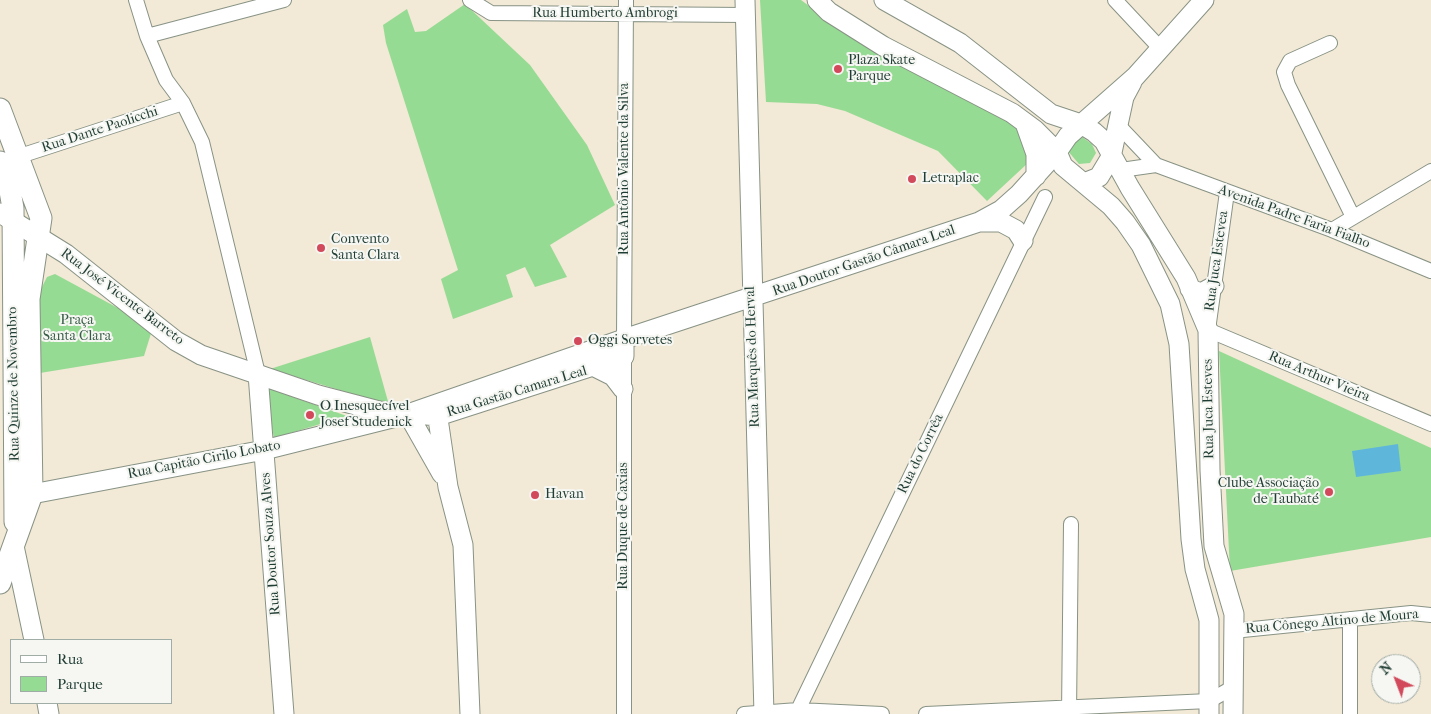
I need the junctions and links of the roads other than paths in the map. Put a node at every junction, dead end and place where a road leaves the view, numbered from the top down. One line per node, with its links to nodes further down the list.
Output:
1 (136, 0): 10 (street)
2 (284, 0): 10 (street)
3 (470, 0): 8 (street, Rua Humberto Ambrogi)
4 (817, 0): 16 (main road, Rua Juca Esteves)
5 (884, 0): 17 (main road, Rua Juca Esteves)
6 (1115, 0): 12 (street)
7 (1204, 0): 12 (main road)
8 (626, 7): 9 (street, Rua Humberto Ambrogi); 40 (street, Rua Antônio Valente da Silva)
9 (745, 7): 37 (main road, Rua Marquês do Herval)
10 (147, 36): 14 (street)
11 (1330, 43): 28 (street)
12 (1159, 47): 13 (main road)
13 (1134, 78): 17 (main road); 18 (main road)
14 (183, 103): 20 (street, Rua Dante Paolicchi); 42 (street)
15 (0, 109): 20 (main road)
16 (1024, 122): 19 (main road, Rua Juca Esteves); 24 (main road)
17 (1081, 124): 19 (main road); 21 (main road, Rua Juca Esteves)
18 (1118, 125): 21 (main road); 22 (street, Avenida Padre Faria Fialho)
19 (1057, 152): 24 (main road, Rua Doutor Gastão Câmara Leal); 25 (main road, Rua Juca Esteves)
20 (6, 157): 29 (main road, Rua Quinze de Novembro); 32 (main road, Rua Quinze de Novembro)
21 (1116, 163): 22 (street, Avenida Padre Faria Fialho); 25 (main road); 36 (main road, Rua Juca Esteves)
22 (1156, 165): 26 (street, Avenida Padre Faria Fialho)
23 (1431, 171): 28 (street)
24 (1036, 176): 30 (main road, Rua Doutor Gastão Câmara Leal)
25 (1084, 183): 57 (main road, Rua Juca Esteves)
26 (1227, 192): 31 (street, Avenida Padre Faria Fialho); 35 (street, Rua Juca Estevea)
27 (1045, 198): 33 (street, Rua do Corrêa)
28 (1353, 217): 31 (street)
29 (6, 218): 32 (main road, Rua José Vicente Barreto); 38 (main road, Rua Quinze de Novembro)
30 (979, 222): 33 (main road, Rua Doutor Gastão Câmara Leal); 37 (main road, Rua Doutor Gastão Câmara Leal)
31 (1332, 230): 34 (street, Avenida Padre Faria Fialho)
32 (38, 236): 42 (main road, Rua José Vicente Barreto); 49 (main road, Rua Quinze de Novembro)
33 (1023, 241): 60 (street, Rua do Corrêa)
34 (1431, 271)
35 (1214, 286): 36 (main road); 39 (street, Rua Juca Estevea)
36 (1190, 289): 39 (main road, Rua Juca Esteves)
37 (751, 299): 40 (main road, Rua Doutor Gastão Câmara Leal); 62 (main road, Rua Marquês do Herval)
38 (6, 314): 49 (main road, Rua Quinze de Novembro)
39 (1208, 330): 46 (street, Rua Arthur Vieira); 55 (main road, Rua Juca Esteves)
40 (624, 348): 41 (main road, Rua Gastão Camara Leal); 43 (street, Rua Duque de Caxias); 44 (main road, Rua Doutor Gastão Câmara Leal)
41 (594, 367): 43 (main road); 44 (main road, Rua Gastão Camara Leal)
42 (258, 374): 45 (main road, Rua José Vicente Barreto); 47 (main road, Rua Doutor Souza Alves)
43 (623, 389): 65 (street, Rua Duque de Caxias)
44 (437, 410): 45 (main road, Rua Gastão Camara Leal); 48 (main road)
45 (408, 414): 47 (main road, Rua Capitão Cirilo Lobato); 48 (main road)
46 (1431, 424)
47 (264, 450): 49 (main road, Rua Capitão Cirilo Lobato); 63 (main road, Rua Doutor Souza Alves)
48 (448, 487): 64 (main road)
49 (16, 498): 51 (main road, Rua Quinze de Novembro)
50 (1071, 524): 61 (street)
51 (14, 546): 52 (main road); 56 (main road, Rua Quinze de Novembro)
52 (0, 583)
53 (1431, 615): 54 (street, Rua Cônego Altino de Moura)
54 (1350, 619): 55 (street, Rua Cônego Altino de Moura); 70 (street)
55 (1233, 637): 57 (main road); 58 (main road, Rua Juca Esteves)
56 (34, 639)
57 (1209, 644): 59 (main road, Rua Juca Esteves)
58 (1232, 688): 59 (street); 69 (main road, Rua Juca Esteves)
59 (1209, 707): 61 (street)
60 (798, 710): 62 (street); 67 (street)
61 (1068, 712): 68 (street)
62 (764, 713): 66 (street)
63 (284, 714)
64 (470, 714)
65 (624, 714)
66 (744, 714)
67 (882, 714)
68 (926, 714)
69 (1233, 714)
70 (1350, 714)

